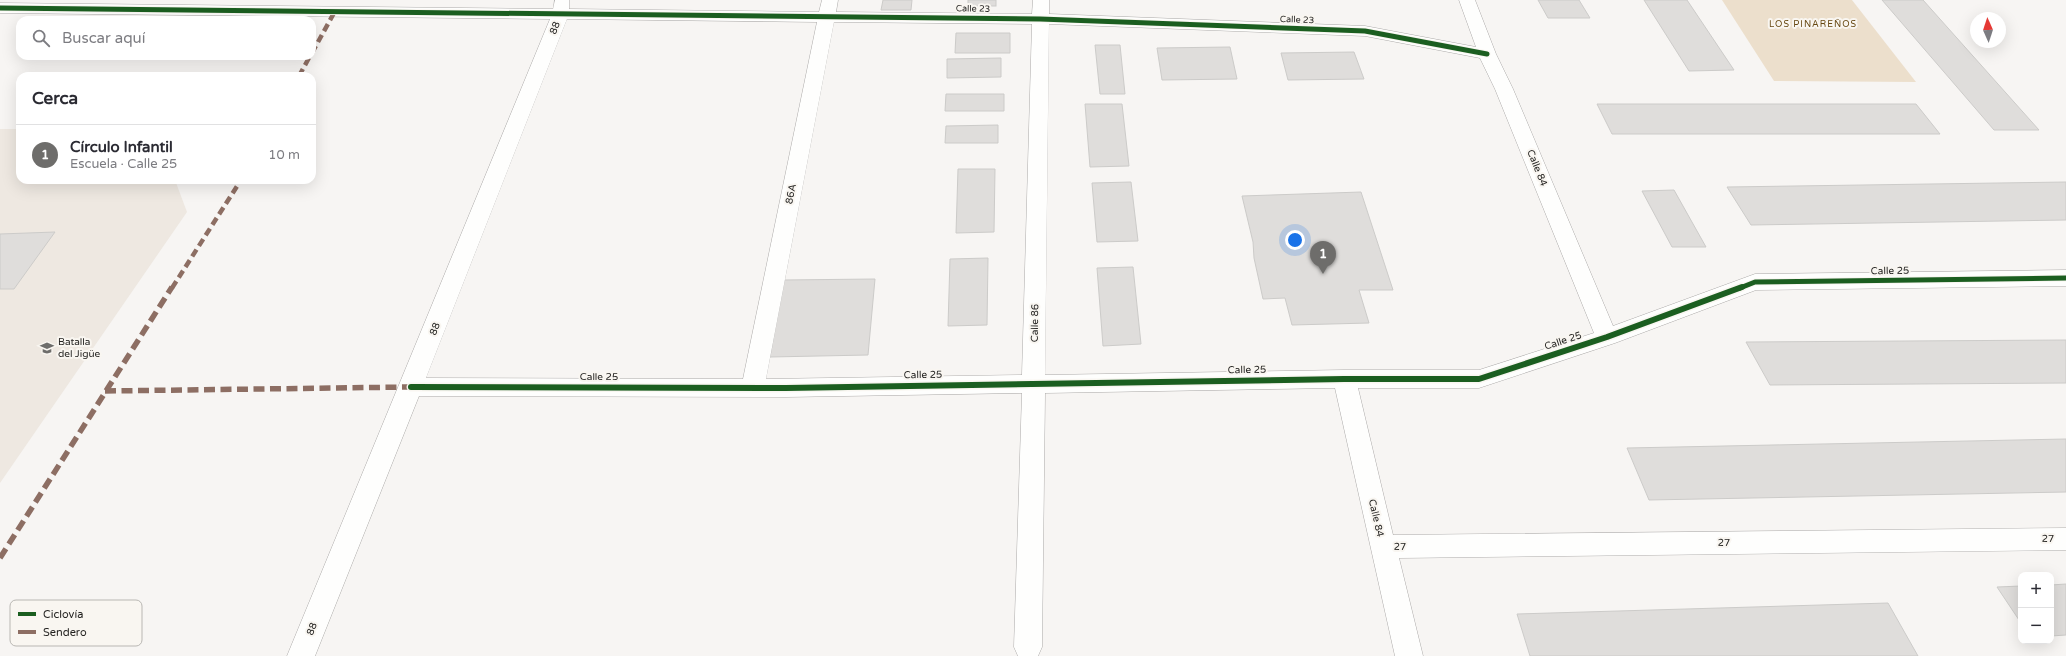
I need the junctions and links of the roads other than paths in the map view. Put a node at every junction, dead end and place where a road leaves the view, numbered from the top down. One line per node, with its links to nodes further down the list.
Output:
1 (1467, 0): 8 (street, Calle 84)
2 (130, 5): 3 (street, Calle 23); 4 (street, Calle 23)
3 (339, 6): 5 (street, Calle 23)
4 (0, 8)
5 (561, 8): 6 (street, Calle 23); 13 (street, 88)
6 (828, 8): 7 (street, Calle 23); 14 (street, 86A)
7 (1041, 10): 8 (street, Calle 23); 12 (street, Calle 86)
8 (1487, 54): 10 (street, Calle 84)
9 (2066, 278): 10 (street, Calle 25)
10 (1607, 337): 11 (street, Calle 25)
11 (1344, 379): 12 (street, Calle 25); 16 (street, Calle 84)
12 (1034, 384): 14 (street, Calle 25); 17 (street, Calle 86)
13 (411, 387): 14 (street, Calle 25); 18 (street, 88)
14 (753, 387)
15 (2066, 539): 16 (street, 27)
16 (1382, 547): 19 (street, Calle 84)
17 (1028, 647)
18 (301, 656)
19 (1409, 656)

